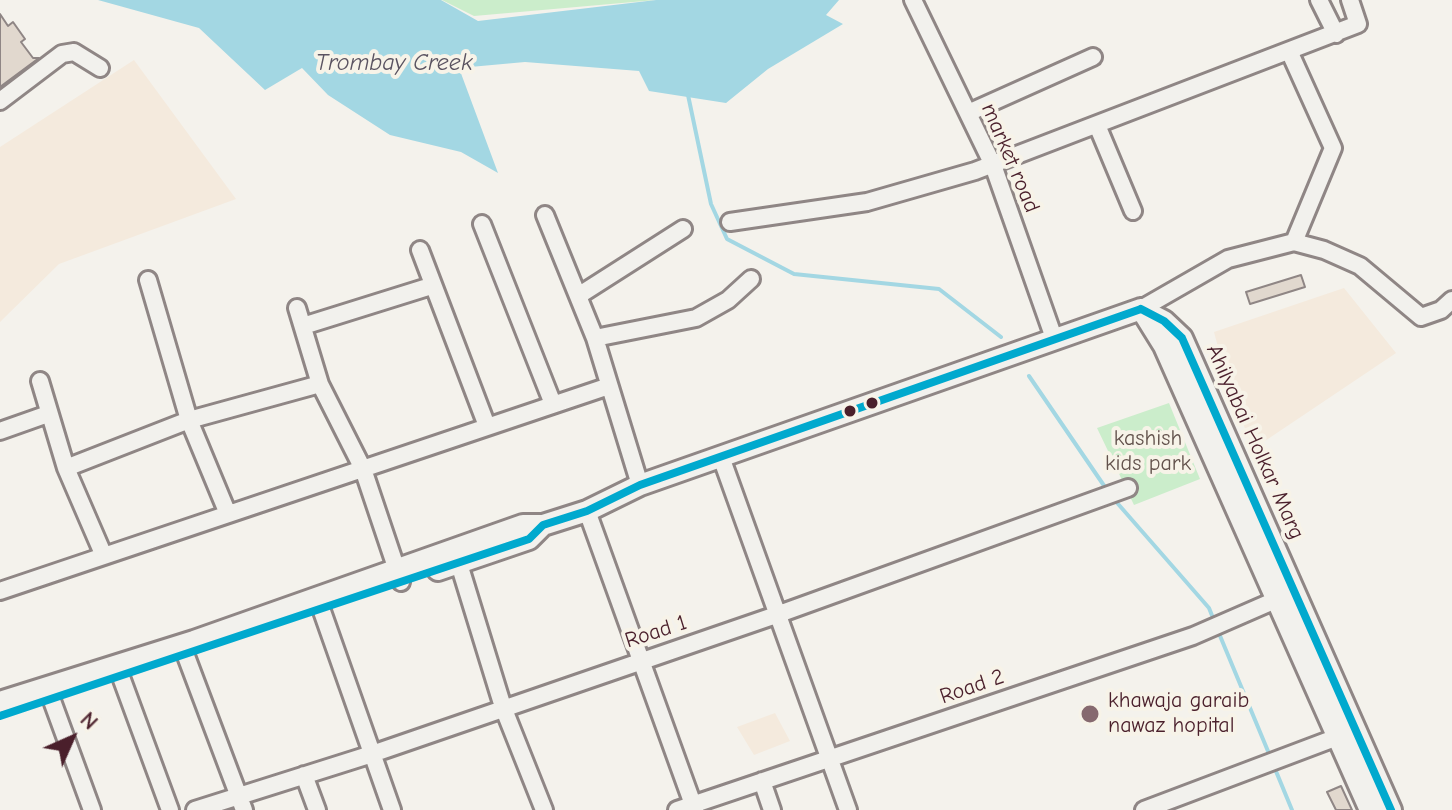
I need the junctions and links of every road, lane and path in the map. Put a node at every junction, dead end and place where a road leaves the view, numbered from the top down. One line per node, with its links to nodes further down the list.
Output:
1 (913, 0): 9 (street, market road)
2 (1319, 0): 4 (street)
3 (1350, 0): 4 (street)
4 (1336, 34): 5 (street)
5 (1290, 53): 10 (street); 17 (street)
6 (1093, 57): 9 (street)
7 (100, 68): 8 (street)
8 (0, 101)
9 (968, 113): 11 (street, market road)
10 (1097, 125): 11 (street); 12 (street)
11 (993, 165): 14 (street); 28 (street, market road)
12 (1133, 211)
13 (545, 215): 22 (street)
14 (730, 222)
15 (482, 224): 32 (street)
16 (683, 229): 22 (street)
17 (1294, 242): 23 (street); 25 (street)
18 (420, 250): 21 (street)
19 (751, 279): 27 (street)
20 (148, 280): 34 (street)
21 (431, 286): 26 (street); 35 (street)
22 (578, 296): 27 (street)
23 (1452, 300)
24 (297, 308): 26 (street)
25 (1141, 309): 28 (street); 48 (street, Ahilyabai Holkar Marg); 58 (street, Ahilyabai Holkar Marg)
26 (303, 326): 30 (street)
27 (595, 338): 31 (street)
28 (1054, 338): 37 (street)
29 (40, 381): 33 (street)
30 (320, 384): 34 (street); 39 (street)
31 (609, 386): 32 (street); 40 (street)
32 (553, 404): 35 (street)
33 (48, 414): 36 (street); 38 (street)
34 (189, 420): 38 (street); 43 (street)
35 (487, 426): 39 (street)
36 (0, 431)
37 (721, 457): 40 (street); 50 (street)
38 (66, 468): 44 (street)
39 (363, 469): 43 (street); 46 (street)
40 (640, 485): 42 (street)
41 (1128, 488): 50 (street, Road 1)
42 (587, 511): 45 (street); 52 (street)
43 (228, 514): 44 (street)
44 (104, 556): 47 (street)
45 (457, 556): 46 (street); 56 (street)
46 (399, 576): 49 (street)
47 (0, 591)
48 (1278, 599): 58 (street, Ahilyabai Holkar Marg); 60 (street, Road 2)
49 (319, 603): 51 (street); 54 (street); 59 (street)
50 (779, 614): 52 (street, Road 1); 60 (street)
51 (186, 656): 53 (street); 63 (street)
52 (639, 660): 56 (street, Road 1); 64 (street)
53 (121, 677): 54 (street); 66 (street)
54 (49, 693): 55 (street); 57 (street); 65 (street)
55 (0, 702)
56 (503, 707): 59 (street, Road 1); 70 (street)
57 (0, 716)
58 (1347, 733): 73 (street); 74 (street, Ahilyabai Holkar Marg); 75 (street, Ahilyabai Holkar Marg)
59 (372, 754): 61 (street, Road 1); 69 (street)
60 (828, 758): 62 (street, Road 2); 72 (street)
61 (304, 775): 63 (street, Road 1); 68 (street)
62 (762, 781): 64 (street, Road 2); 71 (street)
63 (241, 802): 67 (street, Road 1)
64 (688, 808)
65 (92, 810)
66 (170, 810)
67 (195, 810)
68 (317, 810)
69 (392, 810)
70 (544, 810)
71 (772, 810)
72 (848, 810)
73 (1144, 810)
74 (1370, 810)
75 (1391, 810)

